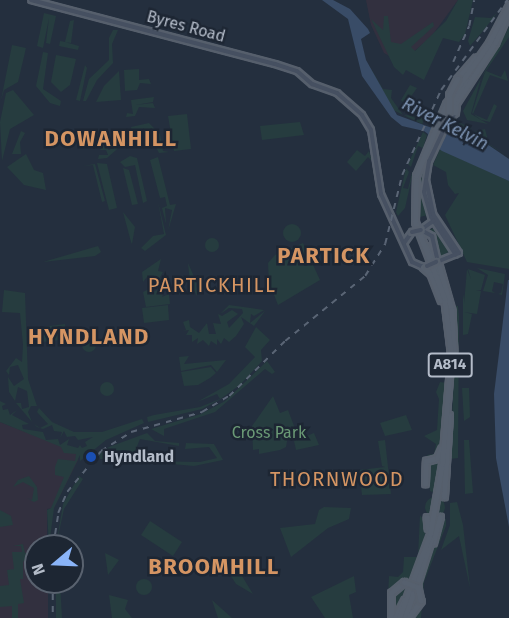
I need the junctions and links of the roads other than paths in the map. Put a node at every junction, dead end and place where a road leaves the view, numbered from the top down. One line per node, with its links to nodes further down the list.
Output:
1 (31, 0): 11 (main road, Byres Road)
2 (509, 5): 4 (main road, A814)
3 (509, 12): 5 (main road, A814); 6 (main road, A814)
4 (489, 43): 5 (main road, A814, bridge); 6 (main road, A814)
5 (452, 116): 8 (main road)
6 (440, 120): 7 (main road, A814)
7 (426, 150): 17 (main road, A814); 18 (main road, A814)
8 (425, 188): 9 (main road); 10 (main road)
9 (433, 221): 10 (main road); 12 (main road)
10 (438, 225): 12 (main road); 15 (main road)
11 (399, 227): 13 (main road); 14 (main road, Byres Road)
12 (422, 229): 13 (main road, bridge); 15 (main road)
13 (412, 232): 14 (main road)
14 (405, 244): 16 (main road)
15 (437, 262): 16 (main road, bridge); 18 (main road)
16 (425, 267): 17 (main road)
17 (451, 343): 19 (main road, A814)
18 (454, 351): 20 (main road, A814)
19 (447, 400): 21 (main road); 22 (main road, A814)
20 (449, 415): 22 (main road, A814); 23 (main road)
21 (425, 484)
22 (439, 488): 26 (main road, A814)
23 (444, 497)
24 (427, 517): 26 (main road)
25 (440, 517): 26 (main road)
26 (422, 568): 27 (main road, A814); 27 (main road, A814)
27 (400, 618): 27 (main road, bridge)

